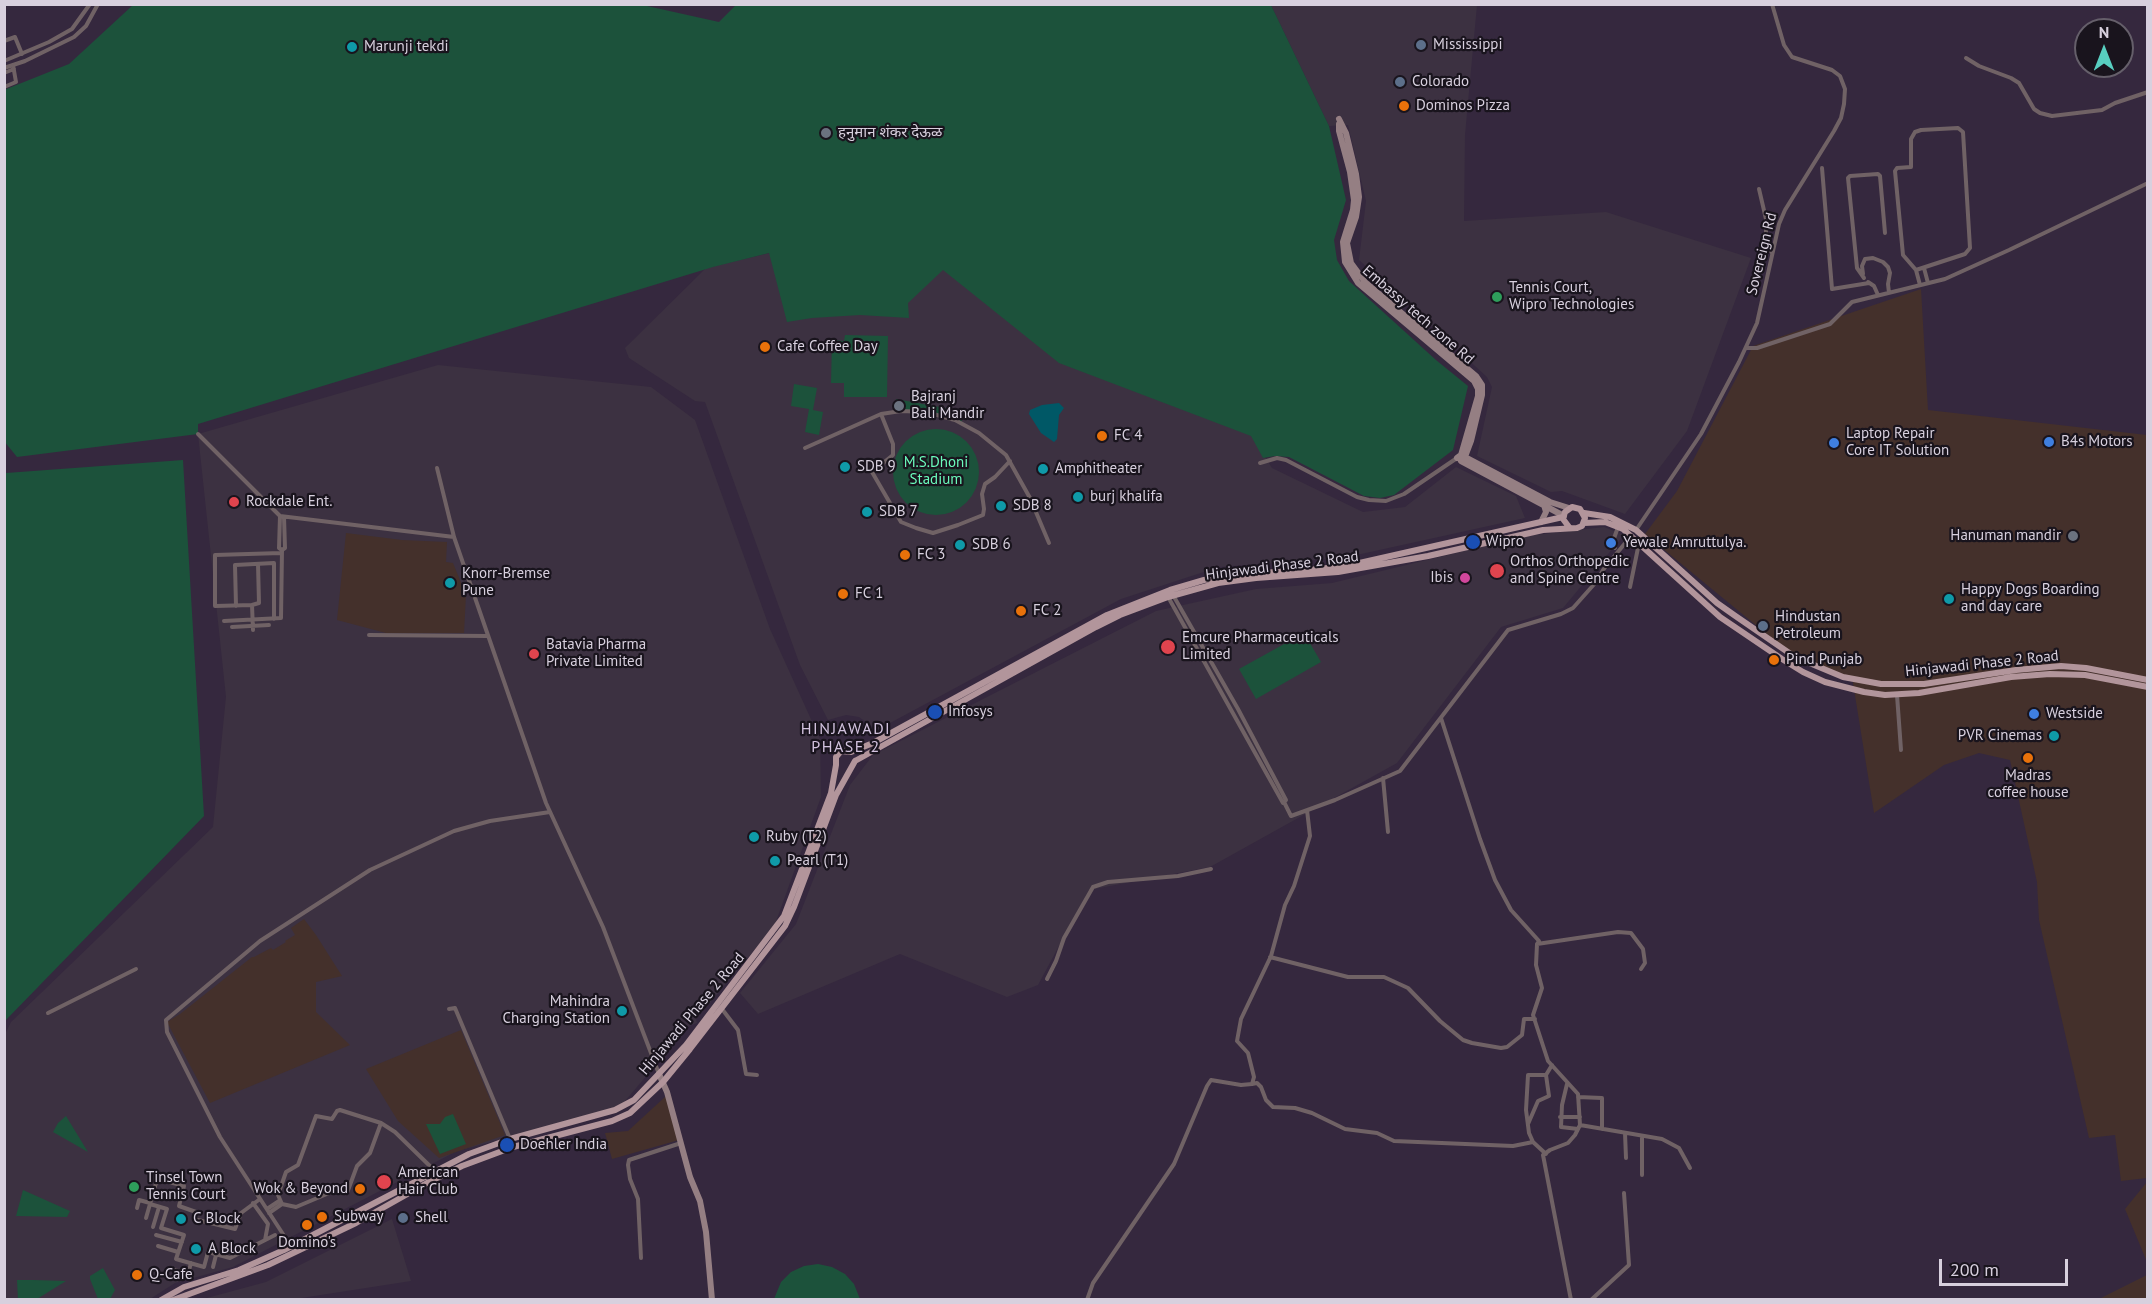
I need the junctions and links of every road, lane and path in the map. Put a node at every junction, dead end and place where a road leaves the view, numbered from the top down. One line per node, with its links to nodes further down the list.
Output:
1 (90, 4): 5 (street)
2 (98, 4): 8 (street)
3 (1772, 4): 17 (street, Sovereign Rd)
4 (4, 41): 5 (street)
5 (22, 54): 7 (street)
6 (1966, 58): 11 (street)
7 (4, 61)
8 (13, 67): 9 (street); 10 (street)
9 (4, 70)
10 (4, 87)
11 (2148, 92)
12 (1339, 120): 30 (street, Embassy tech zone Rd)
13 (1822, 168): 21 (street)
14 (2148, 183): 22 (street)
15 (1759, 189): 17 (street)
16 (1885, 233): 20 (street)
17 (1772, 254): 26 (street, Sovereign Rd)
18 (1924, 268): 19 (street); 19 (street); 22 (street)
19 (1916, 270): 23 (street)
20 (1864, 278): 21 (street); 24 (street)
21 (1869, 283): 25 (street)
22 (1928, 284): 23 (street)
23 (1920, 285): 24 (street)
24 (1889, 293): 25 (street)
25 (1878, 295): 26 (street)
26 (1746, 348): 43 (street, Sovereign Rd)
27 (881, 414): 29 (street); 31 (street); 31 (street)
28 (198, 434): 37 (street)
29 (804, 448)
30 (1462, 458): 32 (street); 34 (street); 35 (street)
31 (1010, 461): 45 (street)
32 (1260, 463)
33 (437, 468): 44 (street)
34 (1544, 505): 38 (street); 39 (street)
35 (1569, 508): 36 (main road); 38 (main road)
36 (1584, 513): 40 (main road); 43 (main road, Hinjawadi Phase 2 Road)
37 (282, 516): 44 (street); 48 (street)
38 (1563, 516): 39 (main road, Hinjawadi Phase 2 Road); 42 (main road)
39 (1541, 522): 55 (main road, Hinjawadi Phase 2 Road)
40 (1584, 523): 41 (main road, Hinjawadi Phase 2 Road); 42 (main road)
41 (1618, 526): 43 (main road, Hinjawadi Phase 2 Road); 47 (street)
42 (1569, 527): 55 (main road, Hinjawadi Phase 2 Road)
43 (1633, 533): 46 (main road, Hinjawadi Phase 2 Road); 68 (main road, Hinjawadi Phase 2 Road); 72 (street, Sovereign Rd)
44 (454, 537): 67 (street)
45 (1049, 543)
46 (1639, 543): 52 (street); 70 (main road, Hinjawadi Phase 2 Road)
47 (1615, 548)
48 (281, 552): 49 (street); 54 (street)
49 (240, 553): 50 (street); 57 (street)
50 (240, 564): 51 (street); 57 (street)
51 (258, 564): 53 (street); 56 (street)
52 (1630, 587)
53 (274, 591): 54 (street); 59 (street)
54 (282, 591): 59 (street)
55 (1169, 594): 71 (main road, Hinjawadi Phase 2 Road); 73 (street); 74 (street)
56 (252, 605): 57 (street); 58 (street)
57 (236, 606)
58 (253, 619): 59 (street); 60 (street); 65 (street)
59 (274, 619)
60 (238, 620): 61 (street); 63 (street)
61 (224, 621)
62 (268, 625): 65 (street)
63 (238, 626): 64 (street); 65 (street)
64 (232, 627)
65 (253, 628)
66 (369, 635): 67 (street)
67 (487, 636): 83 (street)
68 (2148, 680)
69 (2148, 687): 70 (main road, Hinjawadi Phase 2 Road)
70 (1897, 695): 75 (street)
71 (956, 700): 76 (main road, Hinjawadi Phase 2 Road); 77 (main road, Hinjawadi Phase 2 Road)
72 (1442, 718): 80 (street, Sovereign Rd); 87 (street)
73 (1250, 731): 74 (street); 81 (street)
74 (1243, 734): 81 (street)
75 (1901, 750)
76 (851, 752): 77 (main road); 78 (main road)
77 (855, 761): 79 (main road)
78 (836, 765): 79 (main road); 86 (main road, Hinjawadi Phase 2 Road)
79 (850, 769): 86 (main road, Hinjawadi Phase 2 Road)
80 (1383, 778): 82 (street, Sovereign Rd); 84 (street)
81 (1284, 802): 82 (street)
82 (1307, 810): 88 (street)
83 (550, 812): 99 (street); 124 (street)
84 (1388, 832)
85 (1211, 869): 91 (street)
86 (780, 928): 95 (main road, Hinjawadi Phase 2 Road); 99 (main road, Hinjawadi Phase 2 Road)
87 (1537, 944): 90 (street); 97 (street)
88 (1270, 957): 97 (street); 103 (street)
89 (136, 969): 93 (street)
90 (1641, 969)
91 (1047, 979)
92 (74, 992): 93 (street)
93 (77, 999): 96 (street)
94 (449, 1009): 114 (street)
95 (722, 1009): 100 (street); 102 (main road, Hinjawadi Phase 2 Road)
96 (48, 1013)
97 (1535, 1019): 98 (street)
98 (1552, 1065): 101 (street); 104 (street)
99 (659, 1074): 102 (street); 114 (main road, Hinjawadi Phase 2 Road)
100 (757, 1075)
101 (1546, 1075): 109 (street); 109 (street)
102 (663, 1082): 116 (street); 117 (main road, Hinjawadi Phase 2 Road)
103 (1252, 1084): 115 (street); 148 (street)
104 (1567, 1084): 105 (street); 106 (street)
105 (1578, 1097): 107 (street); 111 (street)
106 (1560, 1117): 107 (street); 110 (street)
107 (1580, 1117): 110 (street)
108 (381, 1123): 121 (street); 127 (street); 127 (street)
109 (1528, 1124): 115 (street)
110 (1579, 1127): 111 (street); 118 (street)
111 (1602, 1129): 112 (street)
112 (1625, 1133): 113 (street); 119 (street)
113 (1642, 1136): 120 (street); 122 (street)
114 (510, 1139): 117 (main road); 121 (main road, Hinjawadi Phase 2 Road)
115 (1533, 1142): 118 (street)
116 (681, 1143): 141 (street); 147 (street)
117 (513, 1147): 138 (main road, Hinjawadi Phase 2 Road)
118 (1546, 1154): 149 (street)
119 (1626, 1158)
120 (1690, 1168)
121 (435, 1171): 138 (main road, Hinjawadi Phase 2 Road)
122 (1642, 1175)
123 (1624, 1193): 150 (street)
124 (260, 1199): 126 (street); 130 (street)
125 (150, 1203): 126 (street); 128 (street); 129 (street); 131 (street)
126 (253, 1203): 132 (street)
127 (281, 1203): 130 (street)
128 (159, 1207): 133 (street); 136 (street)
129 (137, 1208)
130 (268, 1211): 138 (street)
131 (146, 1218)
132 (268, 1224): 135 (street); 135 (street)
133 (153, 1227)
134 (156, 1234): 136 (street)
135 (264, 1241): 140 (street)
136 (182, 1242): 139 (street)
137 (158, 1246): 139 (street)
138 (293, 1249): 145 (main road, Hinjawadi Phase 2 Road); 146 (main road, Hinjawadi Phase 2 Road)
139 (178, 1252): 142 (street)
140 (216, 1255): 142 (street); 143 (street)
141 (641, 1258)
142 (191, 1263): 144 (street)
143 (213, 1267)
144 (171, 1269)
145 (161, 1299)
146 (173, 1299)
147 (712, 1299)
148 (1087, 1299)
149 (1571, 1299)
150 (1591, 1299)

